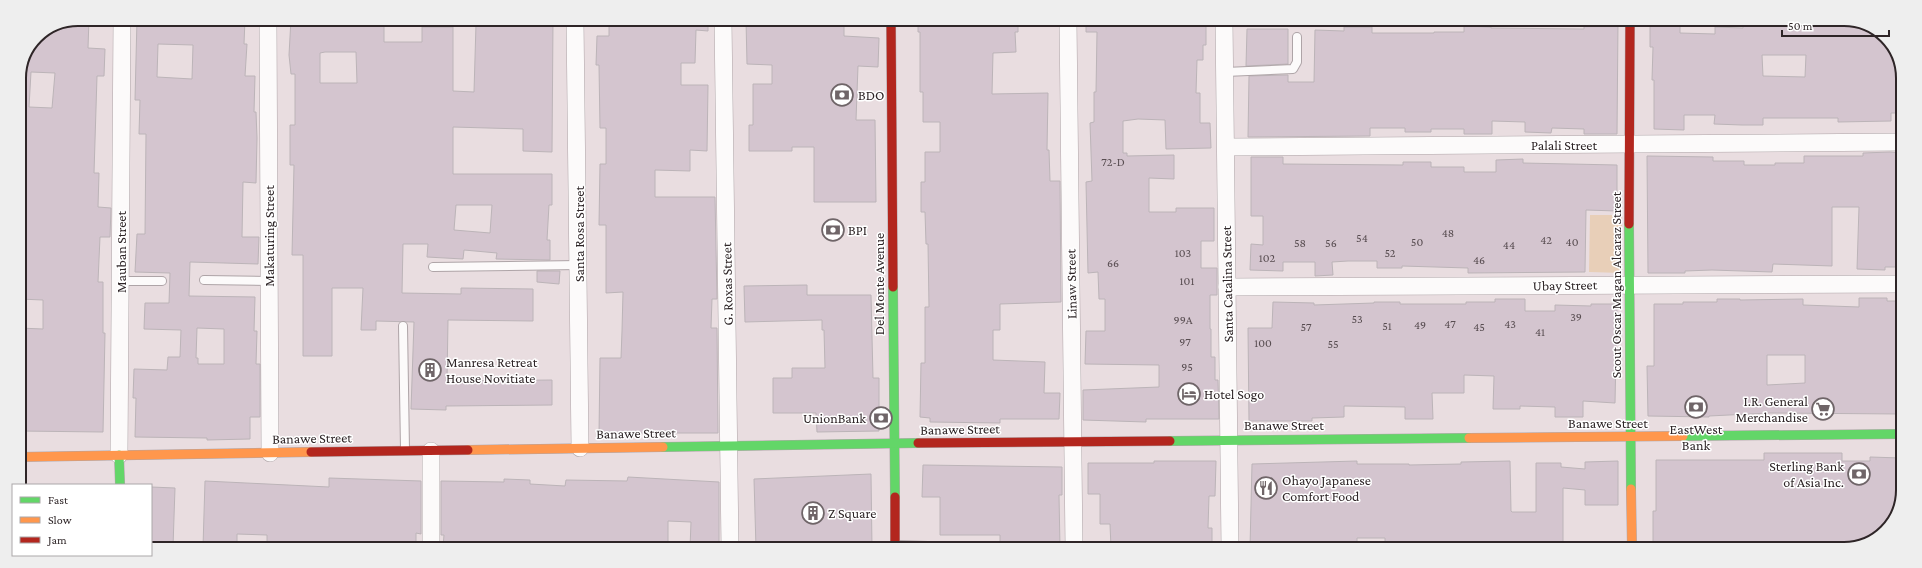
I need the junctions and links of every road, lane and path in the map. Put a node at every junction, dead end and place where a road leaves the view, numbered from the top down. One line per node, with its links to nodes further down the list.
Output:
1 (122, 26): 17 (street, Mauban Street)
2 (268, 26): 19 (street, Makaturing Street)
3 (576, 26): 14 (street, Santa Rosa Street)
4 (723, 26): 29 (street, G. Roxas Street)
5 (891, 26): 28 (main road, Del Monte Avenue)
6 (1068, 26): 27 (street, Linaw Street)
7 (1224, 26): 10 (street, Santa Catalina Street)
8 (1630, 26): 12 (main road, Scout Oscar Magan Alcaraz Street)
9 (1297, 37): 10 (lane)
10 (1225, 72): 13 (street, Santa Catalina Street)
11 (1896, 142): 12 (street, Palali Street)
12 (1629, 144): 13 (street, Palali Street); 21 (main road, Scout Oscar Magan Alcaraz Street)
13 (1226, 147): 22 (street, Santa Catalina Street)
14 (579, 265): 15 (lane); 30 (street, Santa Rosa Street)
15 (433, 267)
16 (204, 280): 19 (lane)
17 (121, 281): 18 (lane); 34 (street, Mauban Street)
18 (162, 281)
19 (269, 281): 33 (street, Makaturing Street)
20 (1896, 284): 21 (street, Ubay Street)
21 (1629, 285): 22 (street, Ubay Street); 25 (main road, Scout Oscar Magan Alcaraz Street)
22 (1228, 287): 26 (street, Santa Catalina Street)
23 (403, 326): 31 (lane)
24 (1896, 434): 25 (main road, Banawe Street)
25 (1632, 437): 26 (main road, Banawe Street); 42 (main road, Scout Oscar Magan Alcaraz Street)
26 (1229, 439): 27 (main road, Banawe Street); 41 (street, Santa Catalina Street)
27 (1073, 442): 28 (main road, Banawe Street); 40 (street, Linaw Street)
28 (894, 443): 29 (main road, Banawe Street); 39 (main road, Del Monte Avenue)
29 (728, 446): 30 (main road, Banawe Street); 38 (street, G. Roxas Street)
30 (580, 448): 32 (main road, Banawe Street)
31 (405, 451): 32 (main road, Banawe Street); 33 (main road, Banawe Street)
32 (431, 451): 37 (street)
33 (270, 453): 34 (main road, Banawe Street)
34 (119, 455): 35 (main road, Banawe Street); 36 (main road, Mauban Street)
35 (26, 457)
36 (120, 484)
37 (431, 542)
38 (730, 542)
39 (895, 542)
40 (1074, 542)
41 (1230, 542)
42 (1632, 542)

